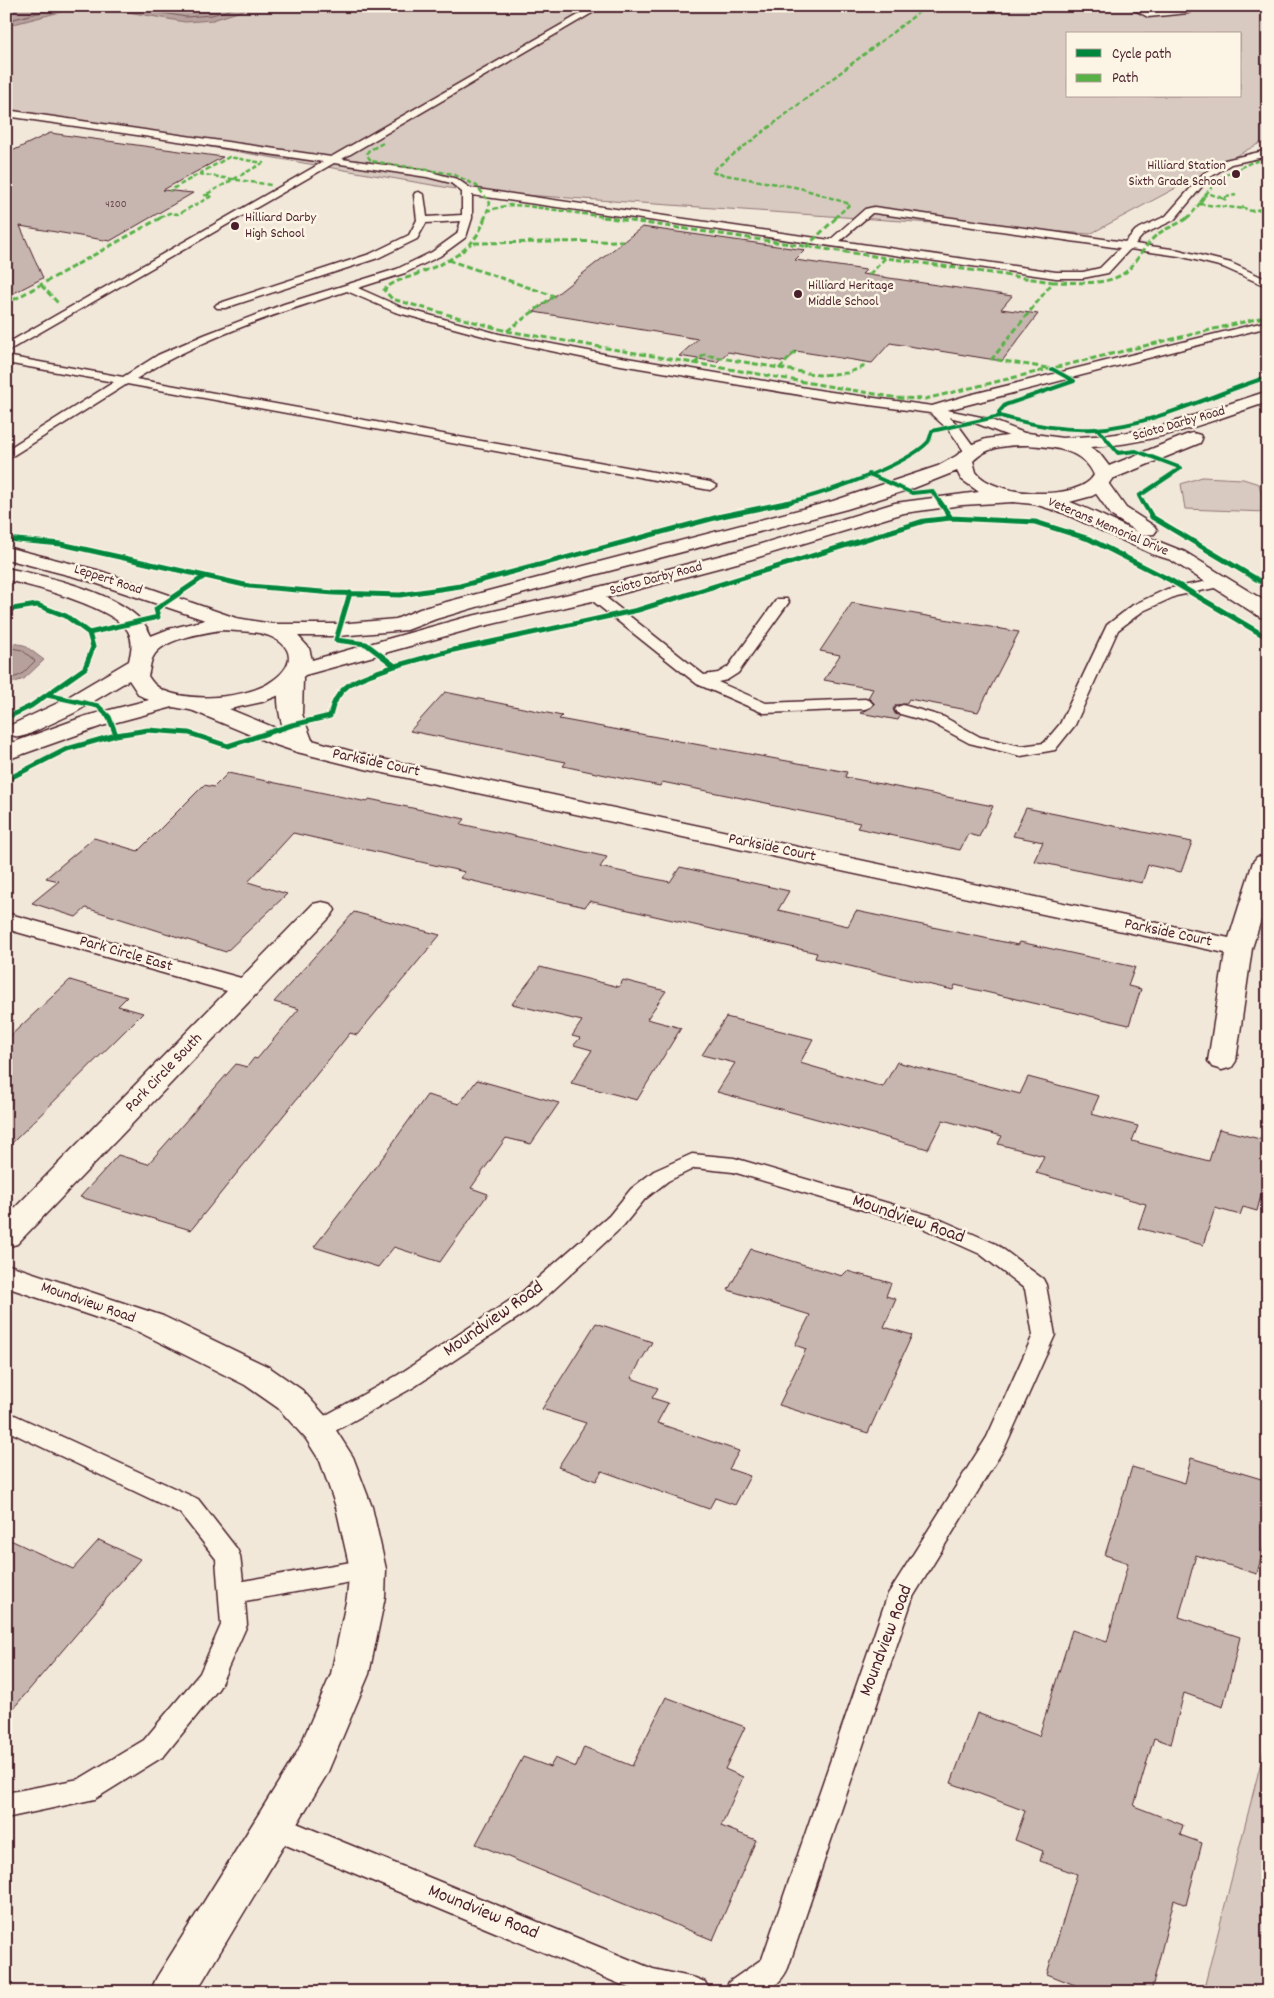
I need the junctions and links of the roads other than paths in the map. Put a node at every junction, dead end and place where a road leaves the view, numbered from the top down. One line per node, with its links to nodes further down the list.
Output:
1 (600, 6): 6 (lane)
2 (1131, 6): 3 (lane)
3 (1179, 6)
4 (6, 113): 6 (lane)
5 (1268, 153): 12 (lane)
6 (333, 161): 7 (lane); 21 (lane)
7 (467, 191): 9 (lane); 11 (lane)
8 (419, 195): 10 (lane)
9 (466, 218): 10 (lane); 14 (lane)
10 (422, 220): 13 (lane)
11 (832, 243): 12 (lane); 12 (lane)
12 (1128, 245): 15 (lane)
13 (374, 256): 14 (lane); 16 (lane)
14 (416, 264): 17 (lane)
15 (1268, 284)
16 (277, 287): 18 (lane); 19 (lane)
17 (348, 288): 18 (lane); 25 (lane)
18 (310, 300): 23 (lane)
19 (222, 306)
20 (1268, 324): 25 (lane)
21 (6, 349)
22 (6, 359): 23 (lane)
23 (128, 380): 29 (lane); 32 (lane)
24 (1268, 396): 28 (main road, Scioto Darby Road)
25 (932, 410): 27 (lane); 30 (lane)
26 (1268, 414): 31 (main road, Scioto Darby Road)
27 (1028, 439): 28 (main road, Scioto Darby Road); 30 (main road, Scioto Darby Road)
28 (1058, 443): 31 (main road, Veterans Memorial Drive)
29 (6, 456)
30 (967, 456): 33 (main road); 42 (main road, Scioto Darby Road)
31 (1102, 479): 34 (main road, Scioto Darby Road); 36 (main road, Veterans Memorial Drive)
32 (710, 486)
33 (1016, 496): 34 (main road); 39 (main road, Scioto Darby Road)
34 (1038, 499): 36 (main road, Veterans Memorial Drive)
35 (6, 553): 43 (main road, Leppert Road)
36 (1178, 556): 38 (main road, Veterans Memorial Drive)
37 (10, 577): 45 (main road, Leppert Road)
38 (1219, 583): 41 (main road, Veterans Memorial Drive); 51 (lane)
39 (594, 595): 46 (main road, Scioto Darby Road); 47 (lane)
40 (782, 602): 47 (lane)
41 (1268, 612)
42 (428, 614): 43 (main road); 44 (main road, Scioto Darby Road)
43 (227, 621): 44 (main road); 45 (main road)
44 (272, 630): 46 (main road)
45 (141, 659): 48 (main road, Leppert Road); 52 (main road)
46 (294, 675): 50 (main road, Scioto Darby Road); 53 (main road)
47 (701, 680): 49 (lane)
48 (171, 701): 50 (main road); 54 (main road)
49 (865, 704)
50 (199, 705): 53 (main road, Parkside Court)
51 (903, 710)
52 (6, 736)
53 (305, 747): 58 (main road, Parkside Court)
54 (6, 753)
55 (1266, 862): 58 (main road)
56 (322, 910): 59 (main road, Park Circle South)
57 (6, 920): 59 (main road, Park Circle East)
58 (1239, 948): 60 (main road)
59 (246, 988): 61 (main road, Park Circle South)
60 (1222, 1061)
61 (6, 1236)
62 (6, 1275): 64 (main road, Moundview Road)
63 (6, 1420): 66 (lane)
64 (318, 1430): 65 (main road, Moundview Road); 71 (lane, Moundview Road)
65 (368, 1568): 66 (lane); 68 (main road, Moundview Road)
66 (231, 1593): 67 (lane)
67 (6, 1806)
68 (272, 1826): 69 (main road, Moundview Road); 70 (lane, Moundview Road)
69 (172, 1992)
70 (695, 1992)
71 (739, 1992)

